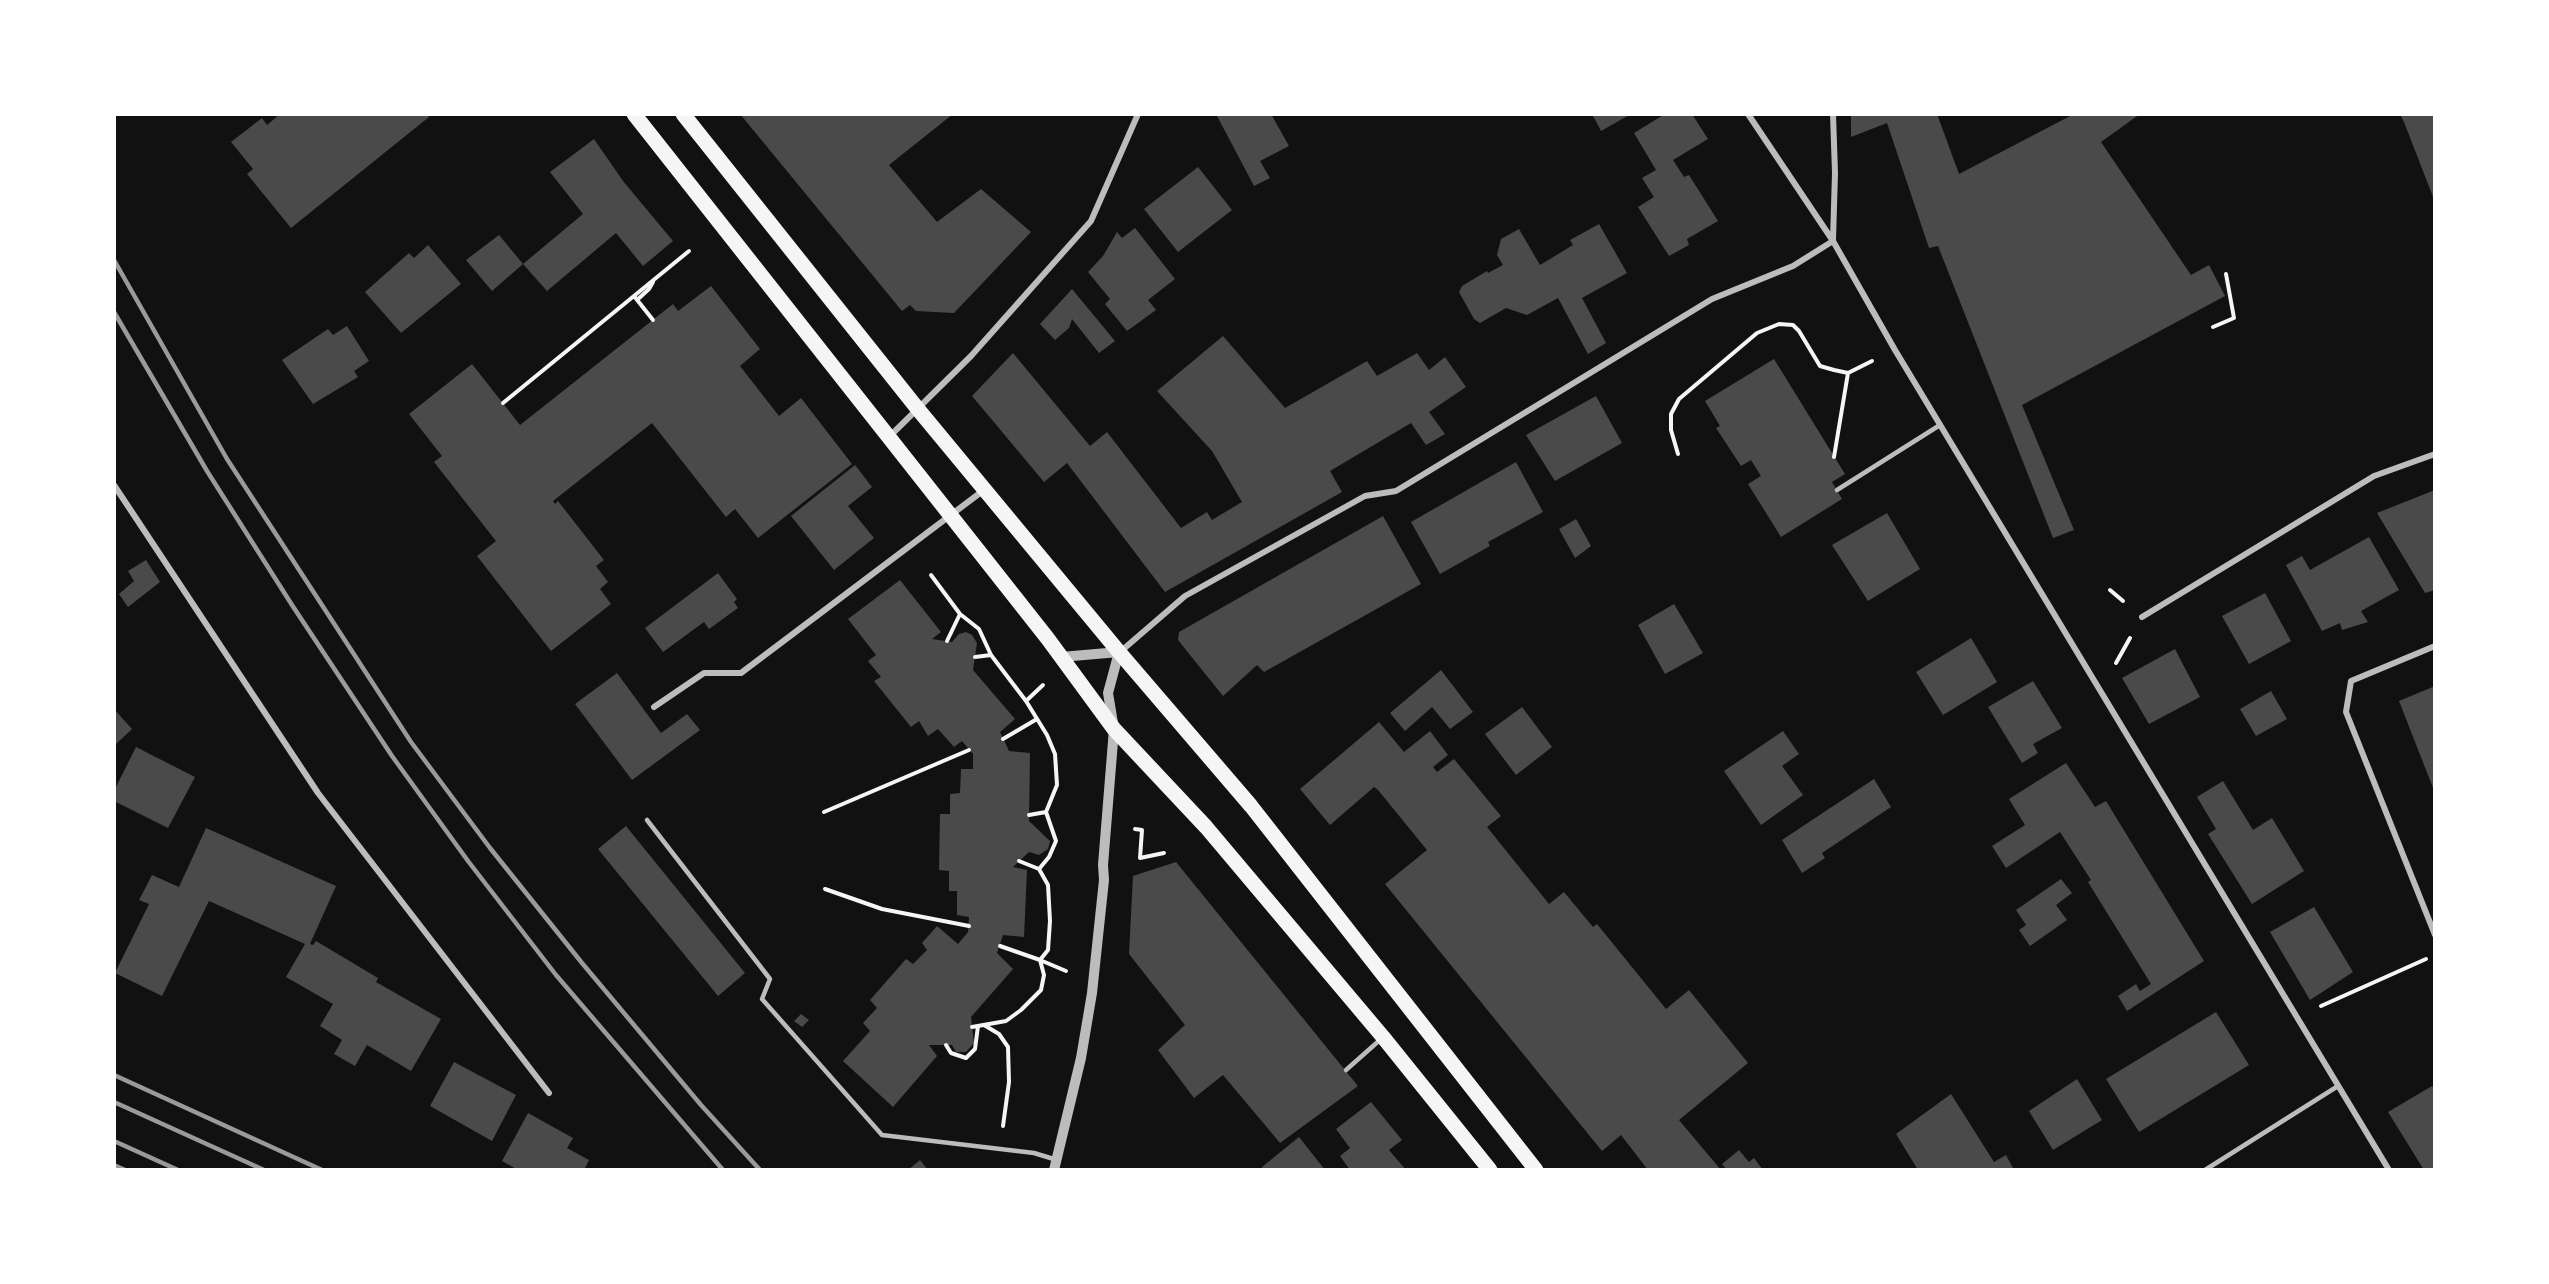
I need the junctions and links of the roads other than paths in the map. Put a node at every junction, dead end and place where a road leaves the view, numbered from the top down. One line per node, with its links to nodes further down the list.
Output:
1 (634, 114): 9 (main road)
2 (683, 114): 7 (main road)
3 (1138, 114): 7 (street)
4 (1748, 114): 6 (street)
5 (1833, 114): 6 (street)
6 (1833, 241): 8 (street); 17 (street)
7 (917, 408): 9 (street); 12 (main road)
8 (1941, 425): 13 (lane); 25 (street)
9 (888, 438): 14 (main road)
10 (2435, 454): 15 (street)
11 (114, 485): 26 (street)
12 (984, 489): 14 (street); 17 (main road)
13 (1837, 490)
14 (950, 515): 18 (main road); 19 (street)
15 (2142, 617)
16 (2435, 646): 22 (street)
17 (1119, 652): 18 (street); 20 (street); 29 (main road)
18 (1060, 657): 20 (main road)
19 (654, 707)
20 (1114, 729): 23 (main road); 27 (street)
21 (647, 820): 27 (lane)
22 (2434, 932)
23 (1383, 1037): 24 (lane); 28 (main road)
24 (1346, 1070)
25 (2338, 1086): 30 (lane); 31 (street)
26 (549, 1093)
27 (1055, 1165)
28 (1490, 1170)
29 (1536, 1170)
30 (2205, 1170)
31 (2389, 1170)

